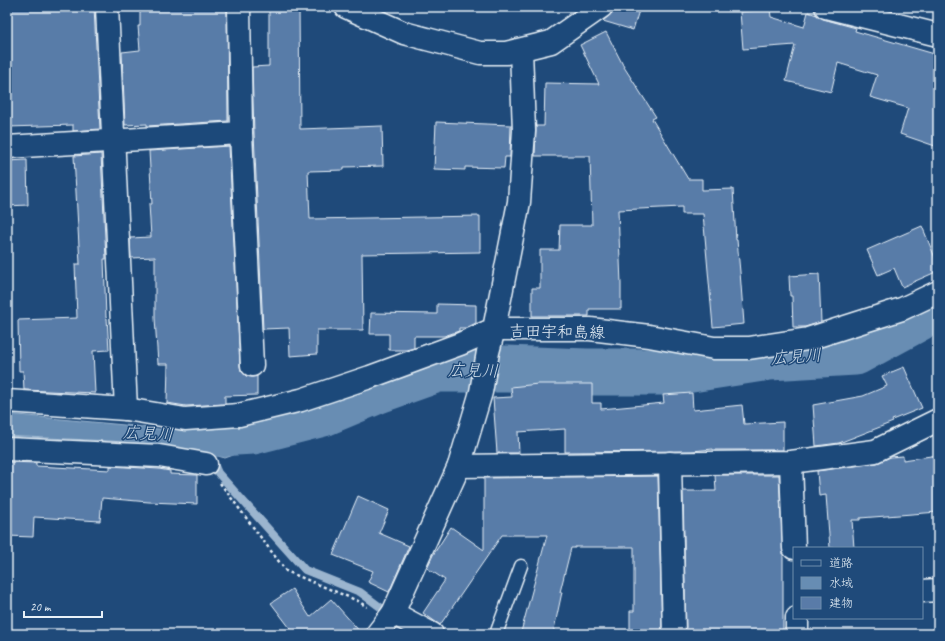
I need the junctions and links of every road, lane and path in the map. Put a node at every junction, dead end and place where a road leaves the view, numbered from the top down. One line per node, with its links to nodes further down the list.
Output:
1 (106, 7): 9 (street)
2 (239, 7): 8 (street)
3 (346, 7): 7 (street)
4 (601, 7): 7 (street)
5 (826, 7): 6 (street)
6 (938, 34)
7 (521, 50): 12 (street)
8 (241, 133): 9 (street); 13 (street)
9 (113, 140): 10 (street); 15 (street)
10 (7, 147)
11 (938, 292): 12 (street, 吉田宇和島線)
12 (494, 329): 15 (street); 21 (street, 吉田宇和島線)
13 (252, 366)
14 (7, 401): 15 (street)
15 (126, 409)
16 (938, 420): 18 (street)
17 (7, 449): 20 (street)
18 (791, 462): 19 (street); 22 (street)
19 (670, 463): 21 (street); 30 (street)
20 (206, 464): 27 (path)
21 (459, 466): 27 (street, 吉田宇和島線)
22 (794, 547)
23 (521, 566): 29 (lane)
24 (938, 590): 25 (street)
25 (923, 591)
26 (797, 619): 31 (street)
27 (386, 623): 28 (street)
28 (432, 634)
29 (496, 634)
30 (674, 634)
31 (797, 634)

